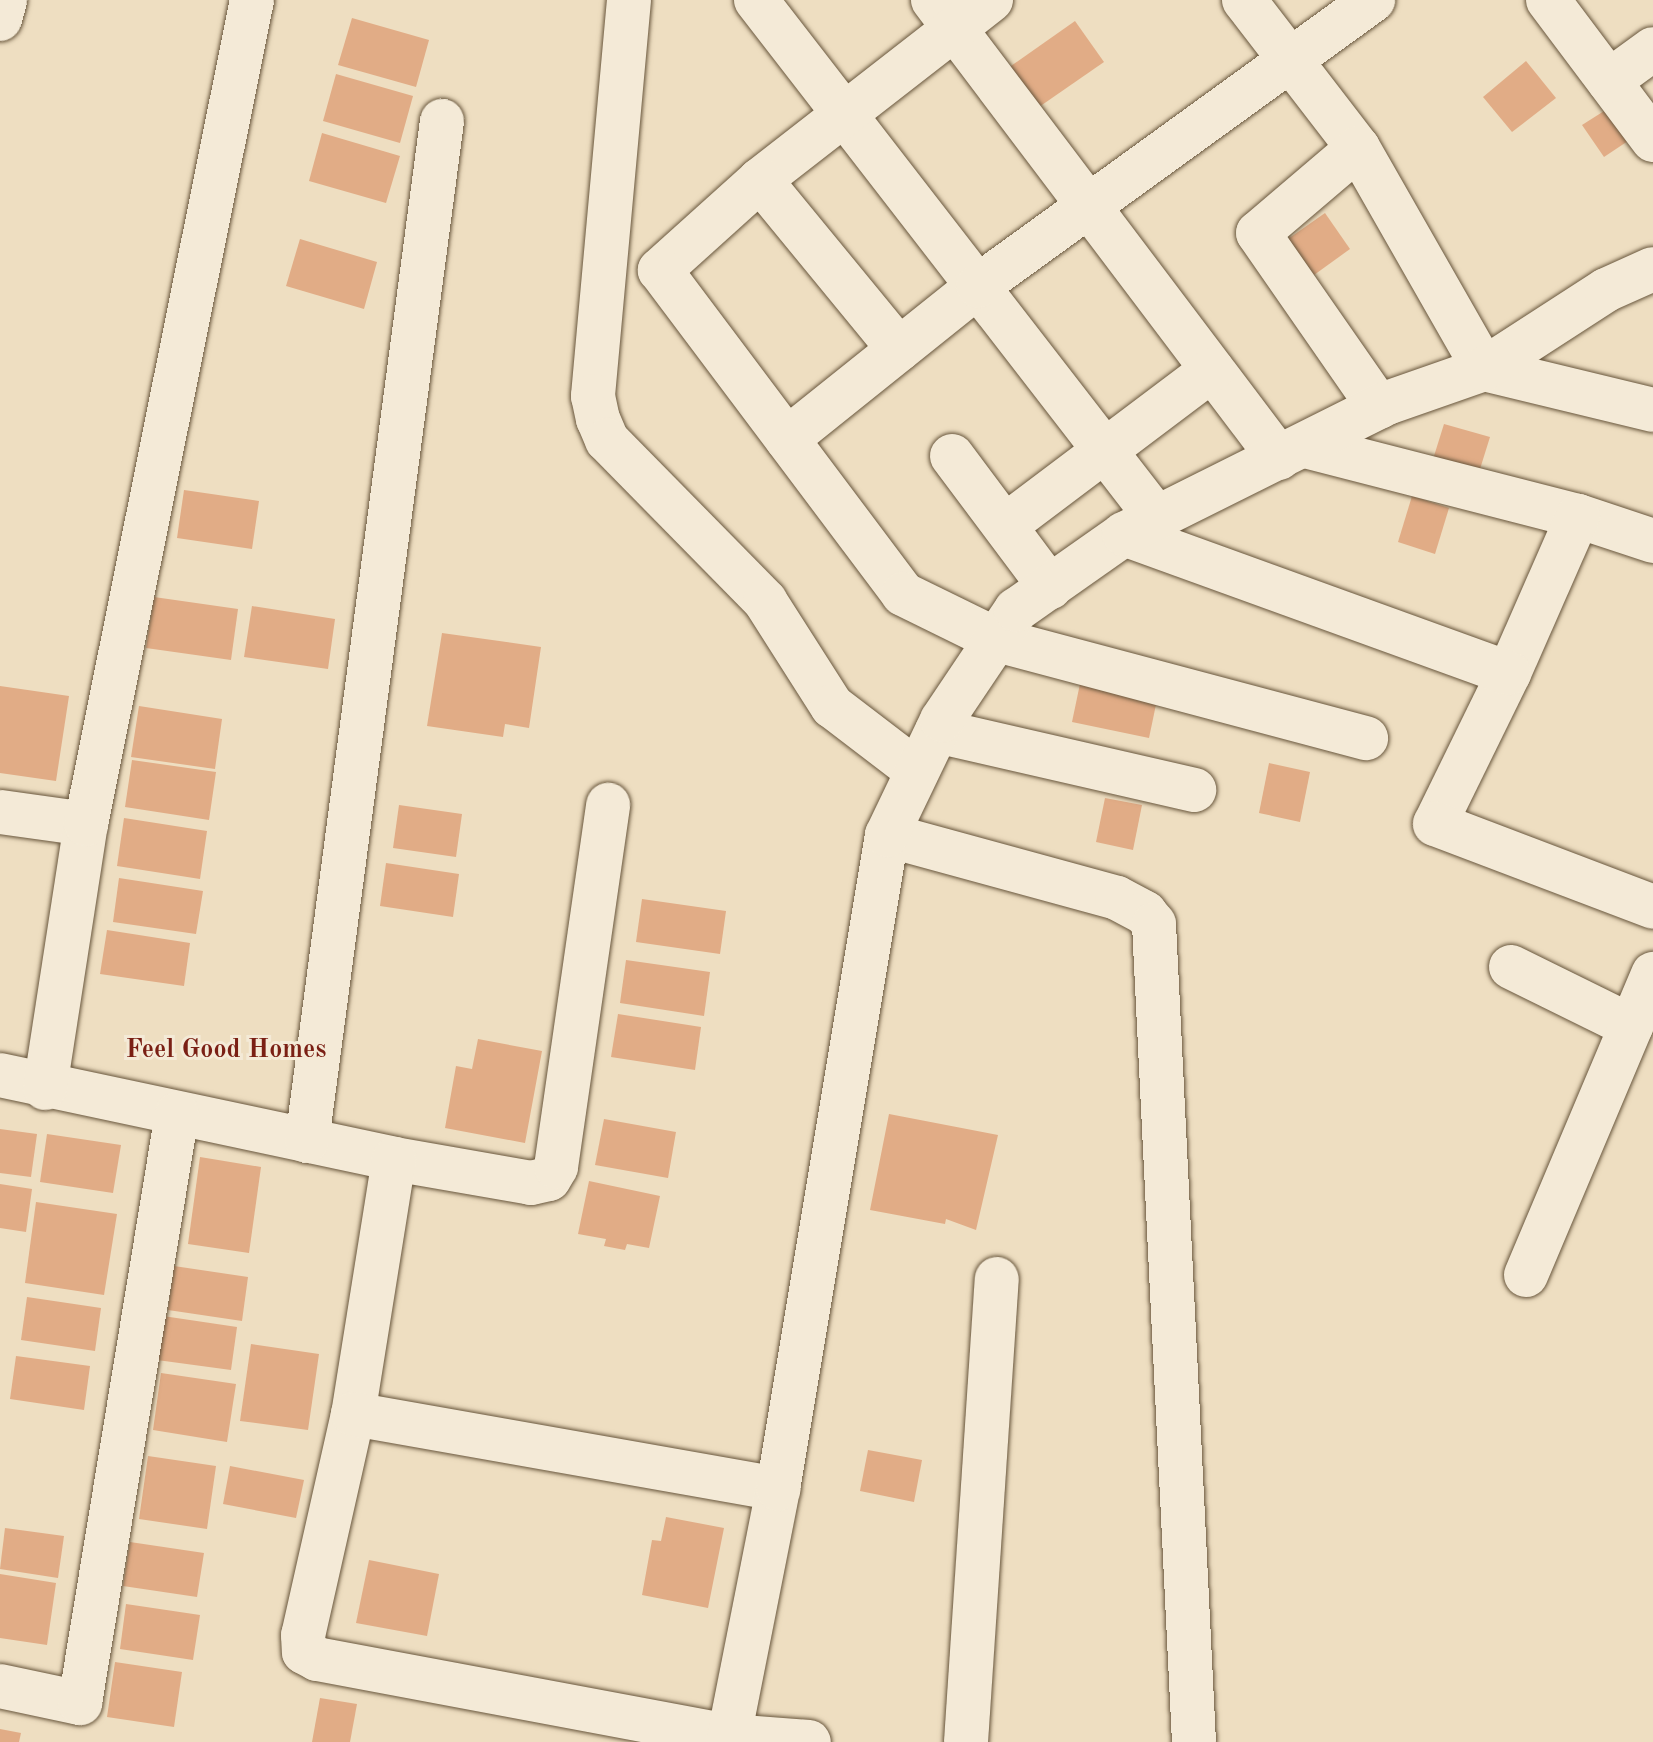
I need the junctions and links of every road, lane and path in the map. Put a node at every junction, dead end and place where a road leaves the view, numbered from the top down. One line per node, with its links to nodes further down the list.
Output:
1 (5, 0): 10 (street)
2 (252, 0): 44 (street)
3 (629, 0): 40 (street)
4 (756, 0): 14 (street)
5 (991, 0): 9 (street)
6 (1244, 0): 12 (street)
7 (1373, 0): 12 (street)
8 (1548, 0): 13 (street)
9 (943, 14): 14 (street); 19 (street)
10 (0, 19)
11 (1653, 49): 13 (street)
12 (1290, 60): 17 (street); 19 (street)
13 (1609, 81): 16 (street)
14 (844, 114): 18 (street); 21 (street)
15 (442, 121): 53 (street)
16 (1653, 140)
17 (1358, 148): 23 (street); 25 (street)
18 (760, 180): 22 (street); 27 (street)
19 (1088, 206): 21 (street); 24 (street)
20 (1651, 271): 23 (street)
21 (978, 286): 22 (street); 29 (street)
22 (899, 349): 27 (street)
23 (1484, 369): 25 (street); 26 (street)
24 (1212, 370): 28 (street); 29 (street)
25 (1379, 407): 28 (street)
26 (1653, 410)
27 (787, 439): 36 (street)
28 (1292, 452): 31 (street); 33 (street)
29 (1107, 453): 32 (street); 33 (street)
30 (952, 456): 32 (street)
31 (1578, 516): 34 (street); 37 (street)
32 (1006, 525): 35 (street)
33 (1140, 526): 35 (street); 37 (street)
34 (1653, 541)
35 (1050, 587): 36 (street)
36 (997, 640): 38 (street); 39 (street)
37 (1509, 673): 46 (street)
38 (937, 731): 40 (street); 41 (street)
39 (1366, 738)
40 (917, 771): 45 (street)
41 (1194, 790)
42 (608, 805): 54 (street)
43 (0, 812): 44 (street)
44 (86, 824): 51 (street)
45 (887, 835): 58 (street); 63 (street)
46 (1653, 907)
47 (1511, 967): 49 (street)
48 (1653, 974): 49 (street)
49 (1631, 1026): 55 (street)
50 (0, 1075): 51 (street)
51 (45, 1088): 52 (street)
52 (177, 1114): 53 (street); 59 (street)
53 (307, 1141): 54 (street)
54 (394, 1159): 57 (street)
55 (1526, 1275)
56 (997, 1279): 62 (street)
57 (353, 1414): 58 (street); 60 (street)
58 (778, 1489): 60 (street)
59 (0, 1686)
60 (728, 1739): 61 (street)
61 (809, 1742)
62 (966, 1742)
63 (1194, 1742)

